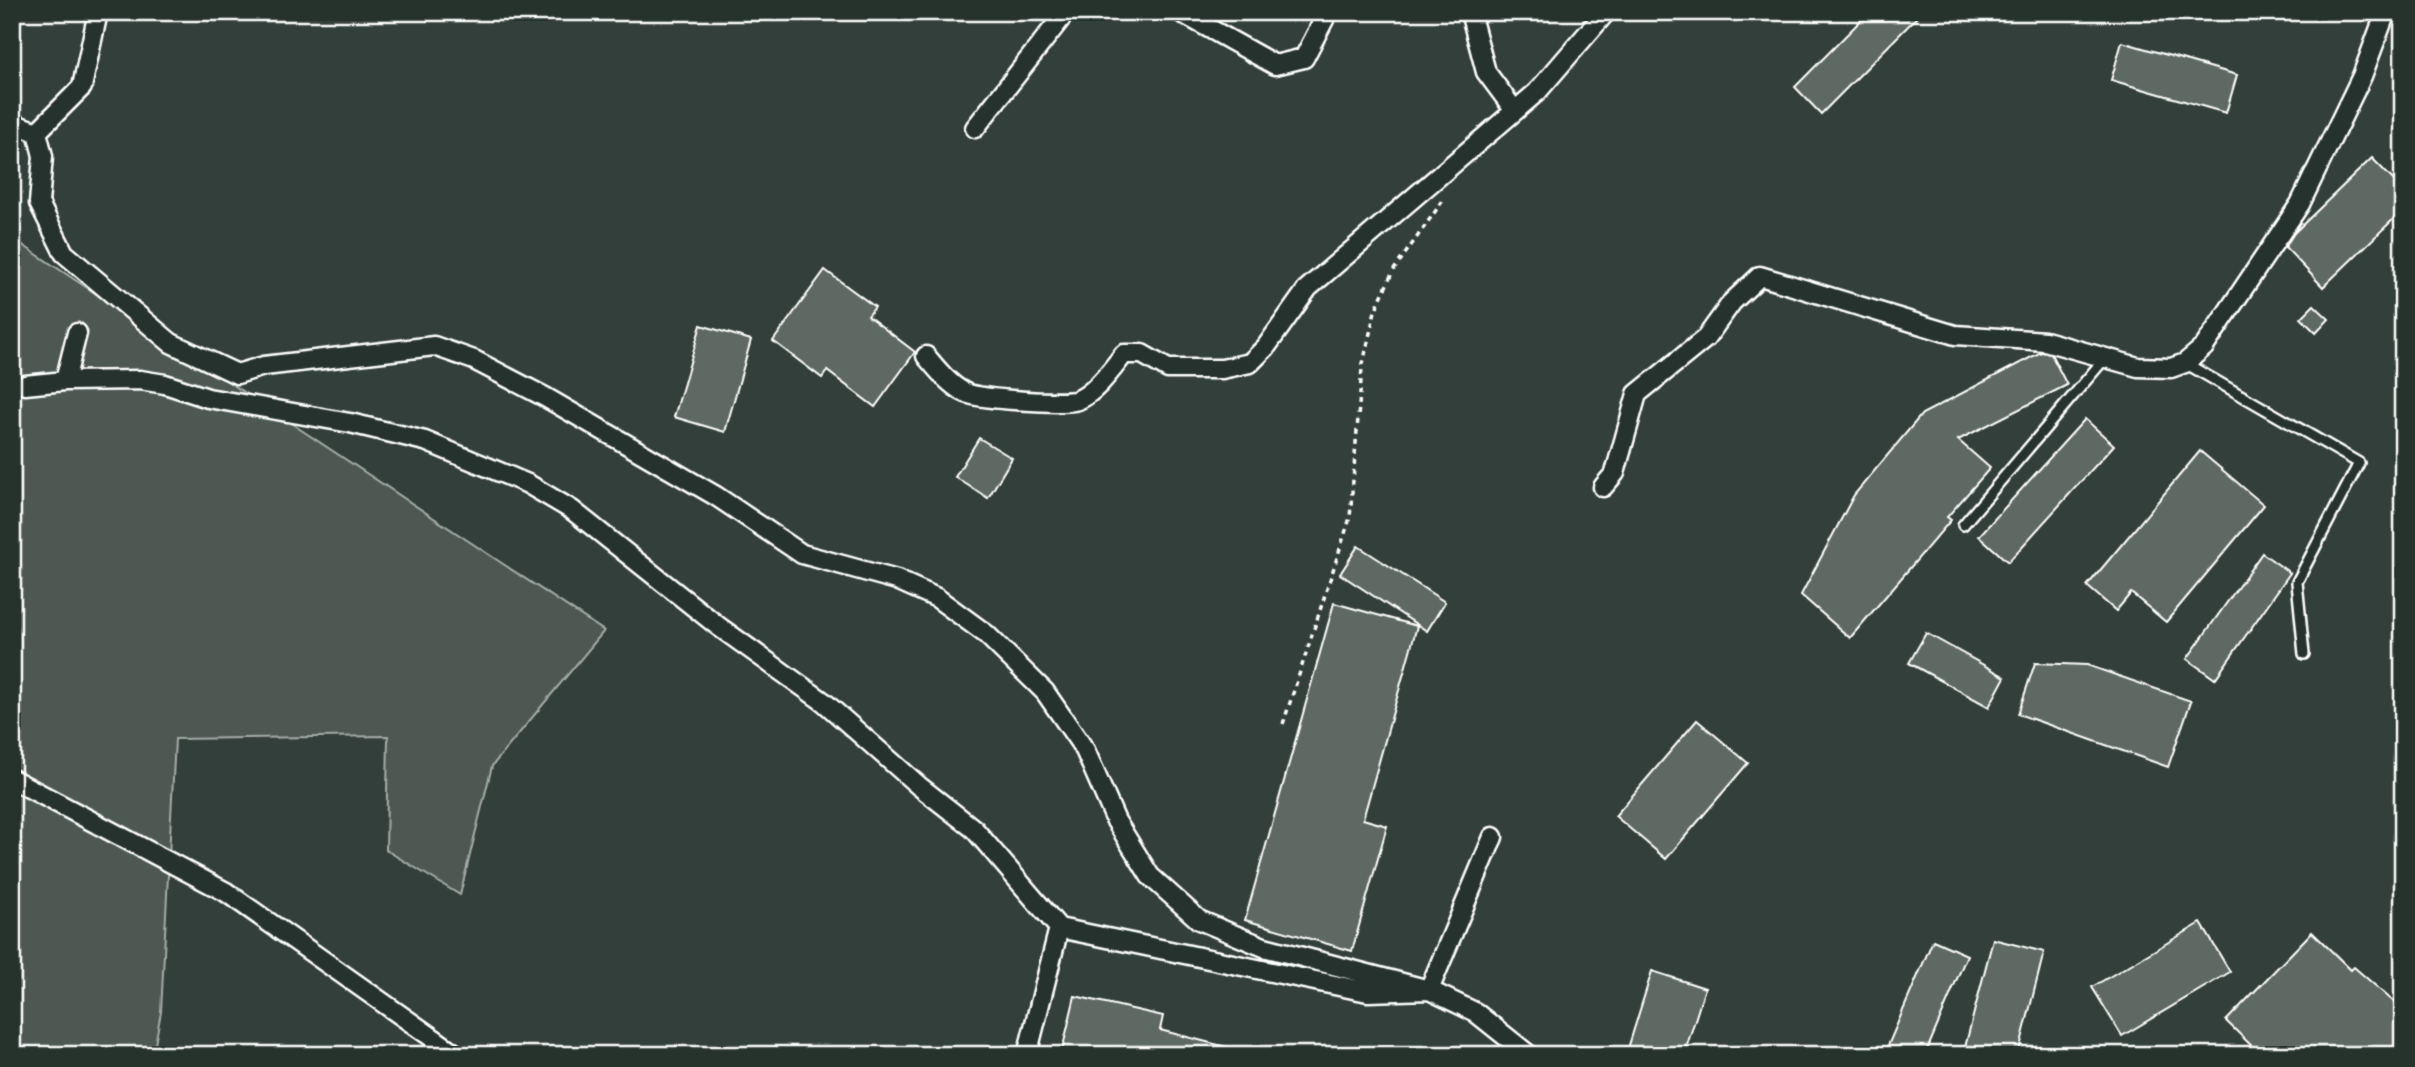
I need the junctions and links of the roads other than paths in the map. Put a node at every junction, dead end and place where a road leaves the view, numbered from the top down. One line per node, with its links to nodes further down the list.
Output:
1 (98, 12): 11 (street)
2 (1066, 12): 10 (street)
3 (1180, 12): 4 (street)
4 (1328, 12)
5 (1470, 12): 8 (street)
6 (1606, 12): 8 (street)
7 (2386, 12): 15 (street)
8 (1515, 111): 13 (street)
9 (12, 123): 11 (street)
10 (975, 128)
11 (37, 132): 24 (street)
12 (77, 333): 16 (street)
13 (926, 356)
14 (2106, 357): 15 (street); 18 (street); 19 (lane)
15 (2185, 363): 20 (lane)
16 (65, 380): 17 (street); 23 (street)
17 (24, 385)
18 (1603, 487)
19 (1963, 525)
20 (2304, 654)
21 (12, 779): 25 (street)
22 (1493, 837): 24 (street)
23 (1059, 928): 24 (street); 26 (street)
24 (1429, 990): 27 (street)
25 (457, 1055)
26 (1027, 1055)
27 (1529, 1055)

